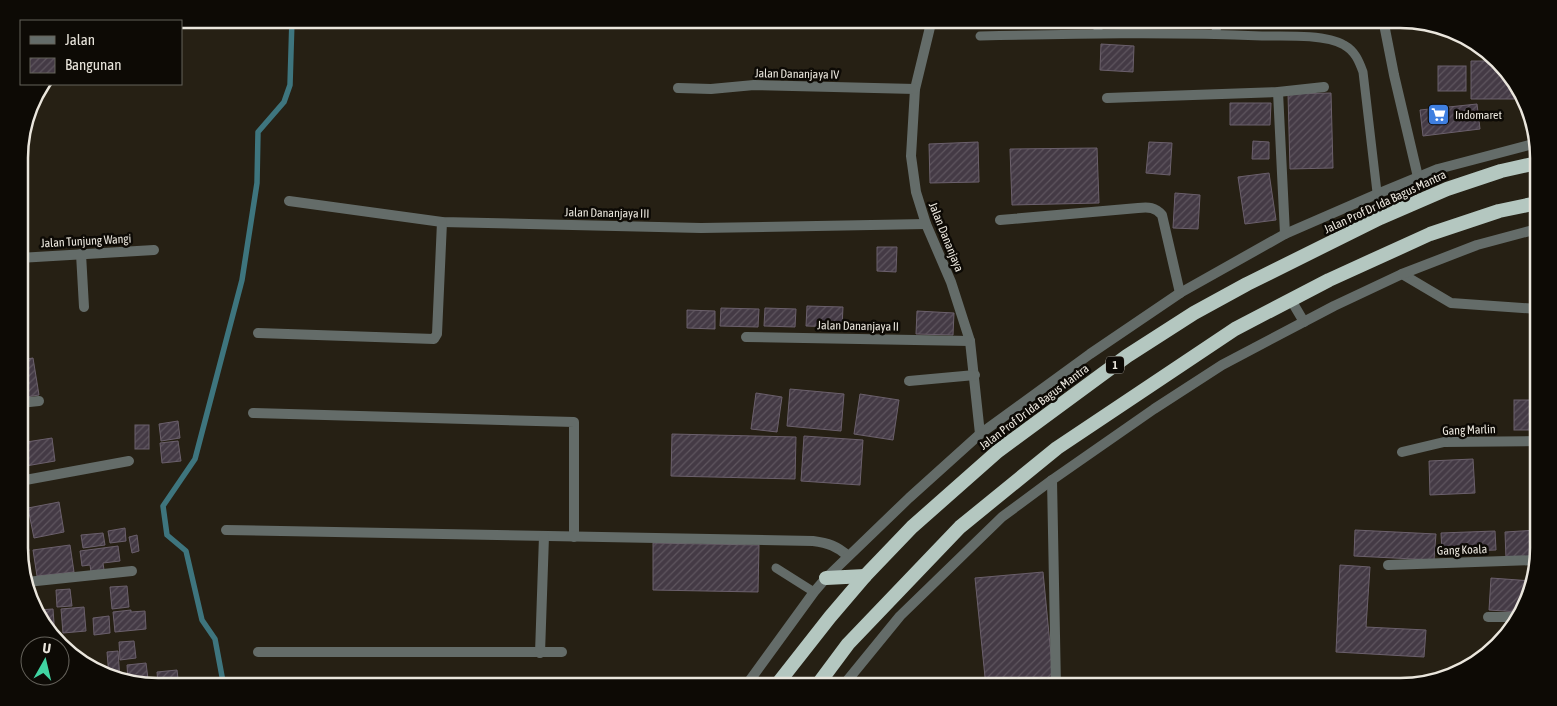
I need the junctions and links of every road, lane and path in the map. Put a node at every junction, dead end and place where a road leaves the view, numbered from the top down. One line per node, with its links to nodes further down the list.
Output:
1 (930, 28): 10 (street, Jalan Dananjaya)
2 (1098, 28): 5 (lane)
3 (1216, 28): 6 (lane)
4 (1385, 28): 15 (street)
5 (1098, 33): 6 (lane); 7 (lane)
6 (1216, 34): 16 (lane)
7 (980, 36)
8 (1324, 87): 11 (street)
9 (678, 88): 10 (street, Jalan Dananjaya IV)
10 (915, 89): 22 (street, Jalan Dananjaya)
11 (1278, 92): 12 (street); 24 (street)
12 (1107, 98)
13 (1529, 146): 15 (street)
14 (1530, 165): 19 (highway, Jalan Prof Dr Ida Bagus Mantra / 1)
15 (1418, 177): 16 (street)
16 (1377, 194): 19 (lane); 24 (street)
17 (289, 201): 21 (street, Jalan Dananjaya III)
18 (1530, 204): 30 (highway)
19 (1380, 218): 56 (highway, Jalan Prof Dr Ida Bagus Mantra / 1)
20 (1000, 220): 29 (street)
21 (442, 222): 22 (street, Jalan Dananjaya III); 34 (street)
22 (926, 224): 36 (street, Jalan Dananjaya)
23 (1530, 231): 28 (street)
24 (1285, 234): 29 (street)
25 (154, 250): 26 (street, Jalan Tunjung Wangi)
26 (81, 254): 27 (street, Jalan Tunjung Wangi); 31 (street)
27 (28, 257)
28 (1402, 274): 32 (street); 33 (street)
29 (1180, 293): 42 (street)
30 (1292, 300): 33 (street); 60 (highway)
31 (84, 307)
32 (1530, 309)
33 (1304, 322): 47 (street)
34 (258, 333)
35 (746, 336): 36 (street, Jalan Dananjaya II)
36 (970, 341): 37 (street, Jalan Dananjaya)
37 (974, 375): 38 (street); 42 (street, Jalan Dananjaya)
38 (909, 381)
39 (39, 401): 40 (street)
40 (28, 402)
41 (253, 413): 50 (street)
42 (980, 434): 51 (street)
43 (1530, 441): 44 (street, Gang Marlin)
44 (1402, 452)
45 (129, 462): 46 (street)
46 (28, 480)
47 (1052, 480): 61 (street); 71 (street)
48 (226, 530): 49 (street)
49 (544, 536): 50 (street); 66 (street)
50 (574, 537): 51 (street)
51 (848, 556): 57 (street)
52 (1529, 560): 53 (street, Gang Koala)
53 (1388, 565)
54 (776, 568): 59 (lane)
55 (132, 571): 58 (street)
56 (865, 576): 57 (highway); 68 (highway, Jalan Prof Dr Ida Bagus Mantra / 1)
57 (826, 578): 59 (street)
58 (32, 581)
59 (814, 592): 67 (street)
60 (885, 604): 61 (street); 69 (highway)
61 (900, 616): 70 (street)
62 (1488, 616): 63 (street)
63 (1510, 617)
64 (258, 652): 66 (street)
65 (562, 652): 66 (street)
66 (540, 653)
67 (752, 678)
68 (782, 678)
69 (823, 678)
70 (849, 678)
71 (1056, 678)

